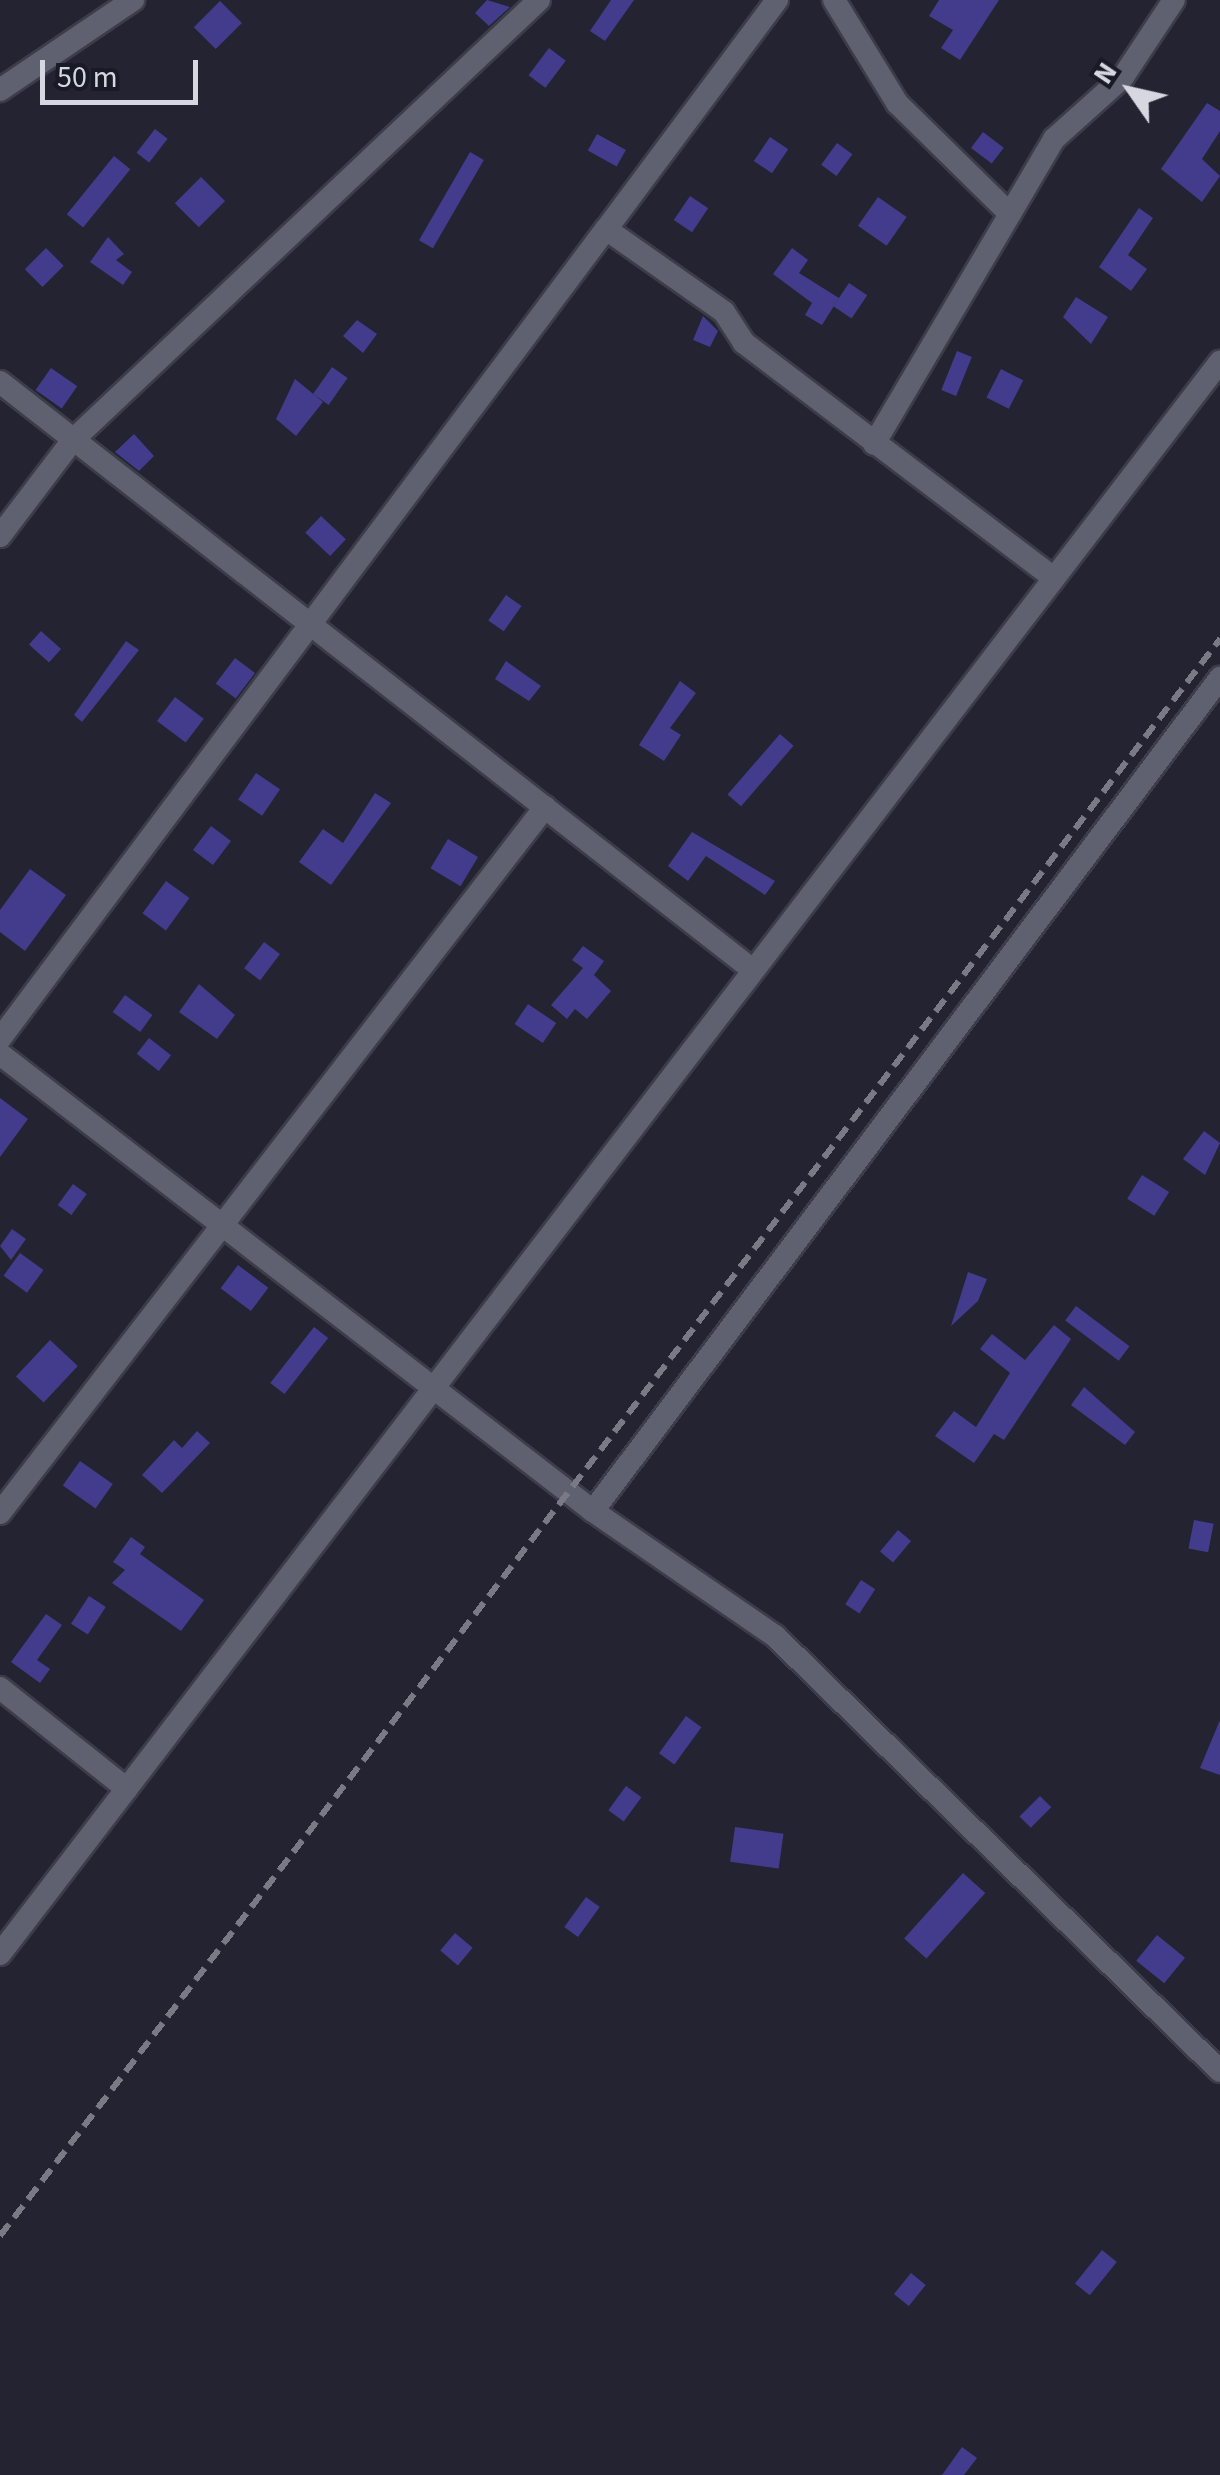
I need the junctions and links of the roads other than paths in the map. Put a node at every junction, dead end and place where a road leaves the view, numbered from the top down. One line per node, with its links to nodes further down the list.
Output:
1 (133, 0): 6 (street)
2 (538, 0): 11 (street)
3 (777, 0): 8 (street)
4 (834, 0): 7 (street)
5 (1174, 0): 7 (street)
6 (0, 90)
7 (1010, 214): 12 (street)
8 (606, 229): 12 (street); 15 (street)
9 (1220, 362): 14 (street)
10 (0, 382): 11 (street)
11 (74, 440): 13 (street); 15 (street)
12 (874, 444): 14 (street)
13 (0, 536)
14 (1054, 578): 18 (street)
15 (310, 624): 17 (street); 19 (street)
16 (1220, 678): 23 (street)
17 (545, 807): 18 (street); 21 (street)
18 (753, 970): 22 (street)
19 (0, 1039)
20 (0, 1054): 21 (street)
21 (224, 1222): 22 (street); 24 (street)
22 (436, 1386): 23 (street); 26 (street)
23 (593, 1510): 28 (street)
24 (0, 1513)
25 (0, 1688): 26 (street)
26 (126, 1790): 27 (street)
27 (0, 1954)
28 (1220, 2071)

